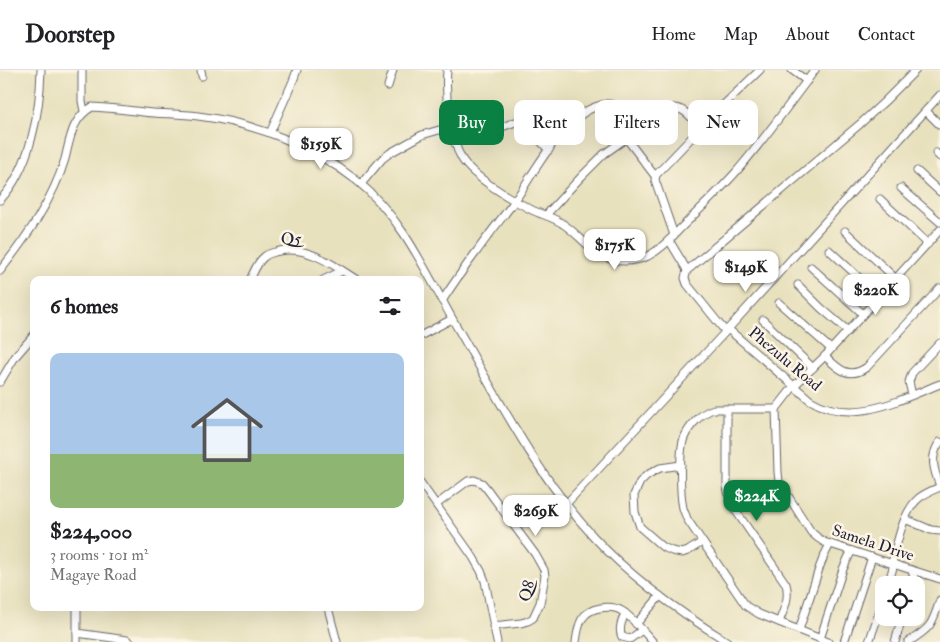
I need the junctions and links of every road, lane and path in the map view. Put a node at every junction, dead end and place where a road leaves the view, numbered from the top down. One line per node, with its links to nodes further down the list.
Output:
1 (41, 70): 33 (street)
2 (82, 70): 16 (street)
3 (296, 70): 21 (street)
4 (393, 70): 11 (street)
5 (447, 70): 13 (street)
6 (760, 70): 14 (street)
7 (792, 70): 10 (street)
8 (815, 70): 10 (street)
9 (916, 70): 43 (street)
10 (807, 81): 39 (street)
11 (388, 86)
12 (940, 95): 17 (street)
13 (448, 100)
14 (729, 100)
15 (595, 108): 26 (street)
16 (84, 111): 21 (street); 44 (street)
17 (926, 111): 18 (street); 58 (street)
18 (940, 125)
19 (504, 126): 26 (street)
20 (439, 130): 29 (street)
21 (270, 133): 29 (street)
22 (688, 141): 28 (street)
23 (455, 145): 34 (street)
24 (616, 145): 35 (street)
25 (632, 145): 28 (street)
26 (549, 150): 34 (street)
27 (917, 171): 31 (street)
28 (656, 176): 39 (street, Phezulu Road)
29 (360, 184): 53 (street)
30 (902, 188): 36 (street)
31 (940, 192)
32 (880, 199): 40 (street)
33 (0, 200)
34 (515, 200): 35 (street); 53 (street)
35 (546, 215): 39 (street)
36 (940, 222)
37 (940, 230): 40 (street)
38 (845, 232): 49 (street)
39 (671, 237): 43 (street, Phezulu Road)
40 (928, 244): 49 (street)
41 (829, 250): 52 (street)
42 (811, 267): 55 (street)
43 (687, 270): 58 (street, Phezulu Road)
44 (0, 271)
45 (342, 271): 46 (street, Q5); 47 (street); 48 (street, Q5)
46 (252, 276)
47 (331, 276)
48 (350, 276)
49 (896, 279): 52 (street)
50 (798, 285): 59 (street)
51 (940, 288): 64 (street)
52 (880, 297): 55 (street)
53 (442, 301): 56 (street)
54 (780, 303): 63 (street)
55 (863, 314): 59 (street)
56 (452, 319): 60 (street); 77 (street)
57 (763, 320): 65 (street)
58 (726, 330): 68 (street, Phezulu Road); 77 (street)
59 (848, 331): 63 (street)
60 (424, 334)
61 (30, 340): 66 (street)
62 (940, 343): 69 (street)
63 (831, 349): 64 (street)
64 (825, 356): 65 (street)
65 (813, 368): 68 (street)
66 (0, 382)
67 (940, 384): 69 (street, Phezulu Road)
68 (794, 386): 69 (street, Phezulu Road); 71 (street)
69 (912, 395)
70 (727, 409): 71 (street); 73 (street); 94 (street)
71 (776, 409): 81 (street, Samela Drive)
72 (940, 442): 75 (street)
73 (681, 465): 80 (street); 80 (street)
74 (424, 487): 76 (street)
75 (940, 487): 78 (street)
76 (437, 504): 97 (street); 97 (street, Q8)
77 (566, 504): 89 (street)
78 (905, 520): 79 (street); 84 (street)
79 (940, 531)
80 (702, 542): 94 (street)
81 (830, 544): 82 (street, Samela Drive); 100 (street)
82 (852, 551): 83 (street, Samela Drive); 102 (street)
83 (872, 557): 84 (street, Samela Drive); 111 (street)
84 (893, 564): 85 (street, Samela Drive); 86 (street)
85 (912, 570): 87 (street); 88 (street, Samela Drive)
86 (890, 576)
87 (914, 576)
88 (940, 579)
89 (660, 596): 95 (street); 109 (street)
90 (940, 600): 114 (street)
91 (77, 611): 101 (street)
92 (329, 611): 105 (street)
93 (625, 613): 95 (street); 99 (street); 107 (street)
94 (779, 622): 100 (street)
95 (636, 624): 99 (street)
96 (875, 625): 112 (street)
97 (494, 626): 106 (street)
98 (900, 626): 113 (street)
99 (642, 630): 108 (street)
100 (799, 630): 102 (street)
101 (77, 633): 103 (street); 104 (street)
102 (820, 639): 110 (street)
103 (77, 642)
104 (130, 642)
105 (338, 642)
106 (497, 642)
107 (576, 642)
108 (653, 642)
109 (728, 642)
110 (828, 642)
111 (844, 642)
112 (869, 642)
113 (895, 642)
114 (908, 642)

